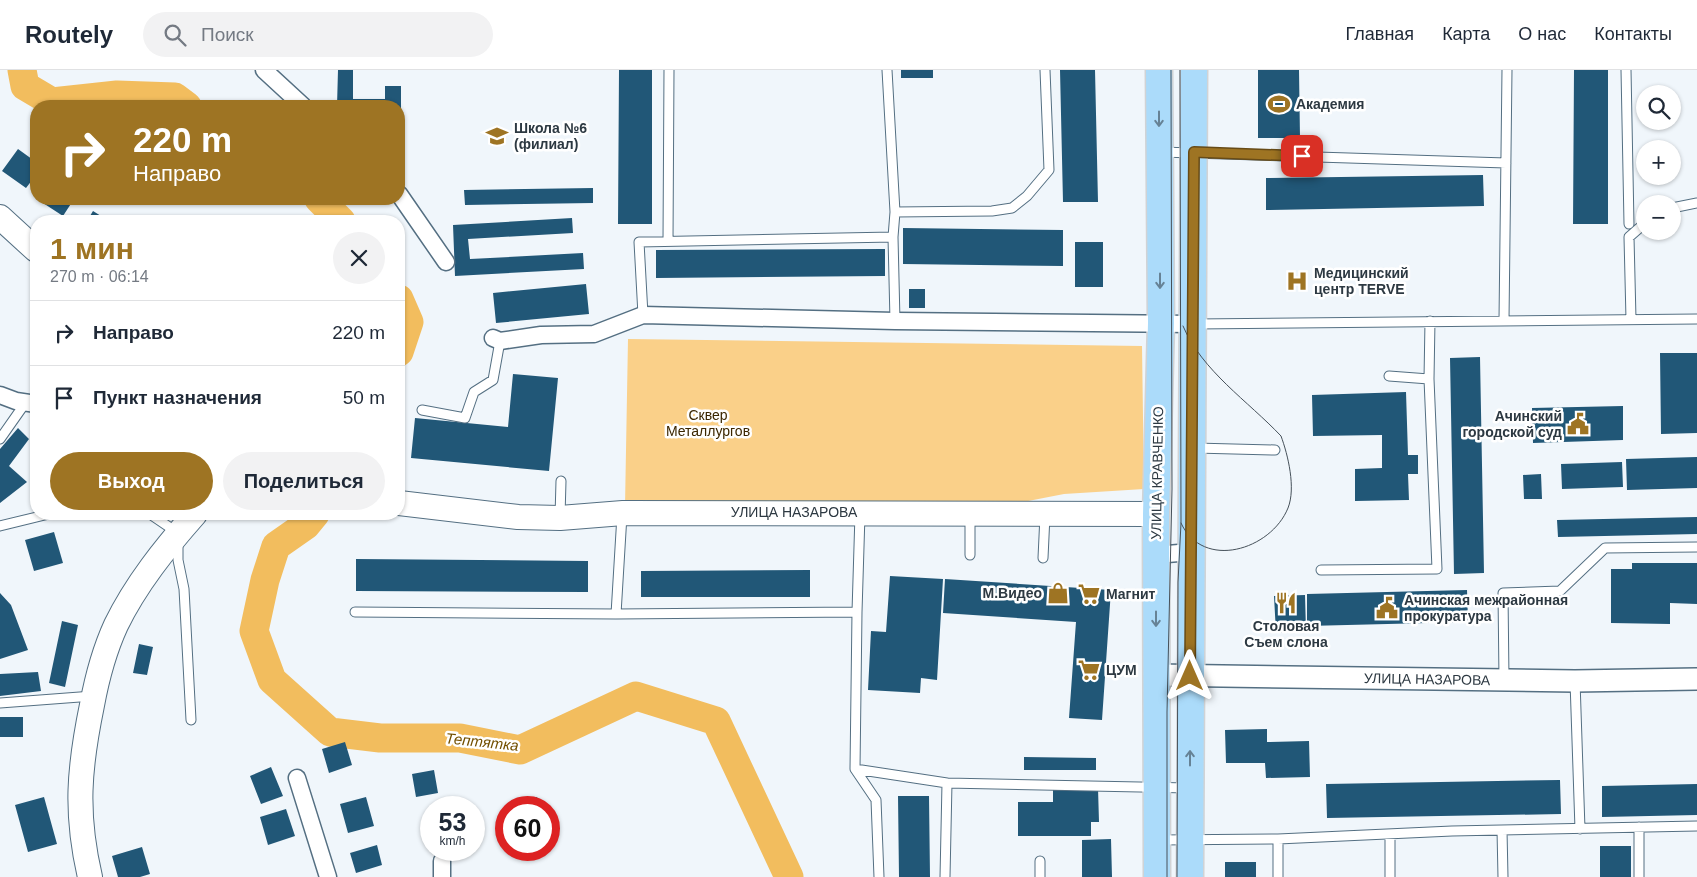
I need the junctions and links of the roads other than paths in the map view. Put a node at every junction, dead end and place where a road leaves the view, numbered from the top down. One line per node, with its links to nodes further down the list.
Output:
1 (264, 70): 9 (street)
2 (669, 70): 21 (lane)
3 (887, 70): 16 (lane)
4 (1045, 70): 16 (lane)
5 (1159, 70): 10 (main road, УЛИЦА КРАВЧЕНКО, one-way to 10)
6 (1194, 70): 11 (main road)
7 (1507, 70): 12 (lane)
8 (1626, 70): 18 (lane)
9 (296, 100)
10 (1160, 152): 11 (lane); 30 (main road, УЛИЦА КРАВЧЕНКО, one-way to 30)
11 (1194, 152): 12 (lane); 31 (main road)
12 (1506, 164): 27 (lane)
13 (405, 203): 23 (street)
14 (1697, 203): 15 (lane)
15 (1681, 206)
16 (895, 212): 20 (lane)
17 (0, 217): 22 (main road)
18 (1629, 224)
19 (1636, 231): 25 (lane)
20 (893, 237): 21 (lane); 28 (lane)
21 (668, 241): 24 (lane)
22 (30, 244)
23 (446, 262)
24 (642, 315): 28 (street); 32 (street)
25 (1631, 319): 26 (lane); 27 (lane)
26 (1697, 319)
27 (1504, 320): 29 (lane)
28 (895, 321): 30 (street)
29 (1430, 321): 31 (lane); 34 (lane)
30 (1161, 323): 31 (street); 48 (main road, УЛИЦА КРАВЧЕНКО)
31 (1193, 324): 40 (main road)
32 (496, 339): 38 (lane)
33 (1389, 376): 34 (lane)
34 (1429, 379): 61 (lane)
35 (0, 395): 36 (street)
36 (30, 403)
37 (30, 404): 39 (lane)
38 (422, 410)
39 (0, 439)
40 (1191, 448): 41 (lane); 49 (main road)
41 (1275, 450)
42 (561, 481): 50 (lane)
43 (405, 503): 50 (main road, УЛИЦА НАЗАРОВА)
44 (860, 512): 45 (main road, УЛИЦА НАЗАРОВА); 47 (main road, УЛИЦА НАЗАРОВА); 65 (lane)
45 (970, 512): 46 (main road, УЛИЦА НАЗАРОВА); 58 (lane)
46 (1045, 512): 48 (main road, УЛИЦА НАЗАРОВА); 60 (lane)
47 (622, 513): 50 (main road, УЛИЦА НАЗАРОВА); 66 (lane)
48 (1156, 514): 49 (main road, УЛИЦА НАЗАРОВА); 59 (main road, УЛИЦА КРАВЧЕНКО)
49 (1191, 514): 57 (main road)
50 (560, 518)
51 (30, 519): 54 (lane)
52 (159, 520): 55 (lane)
53 (190, 520): 55 (main road)
54 (0, 526)
55 (178, 533): 72 (main road); 74 (lane)
56 (1697, 547): 70 (lane)
57 (1190, 552): 59 (street); 63 (main road)
58 (970, 555)
59 (1156, 555): 62 (main road, УЛИЦА КРАВЧЕНКО)
60 (1042, 558)
61 (1321, 570)
62 (1156, 582): 63 (main road); 67 (main road, УЛИЦА КРАВЧЕНКО, one-way to 67)
63 (1190, 582): 68 (main road)
64 (355, 612): 66 (lane)
65 (857, 612): 66 (lane); 75 (lane)
66 (616, 614)
67 (1156, 675): 68 (street, УЛИЦА НАЗАРОВА); 78 (main road, УЛИЦА КРАВЧЕНКО)
68 (1190, 676): 70 (street, УЛИЦА НАЗАРОВА); 79 (main road, one-way to 68)
69 (1697, 679): 71 (street, УЛИЦА НАЗАРОВА)
70 (1504, 680): 71 (street, УЛИЦА НАЗАРОВА)
71 (1575, 681): 82 (lane)
72 (94, 696): 73 (lane); 89 (main road)
73 (0, 703)
74 (191, 720)
75 (855, 769): 77 (lane); 91 (lane)
76 (297, 778): 90 (street)
77 (947, 783): 78 (lane); 92 (lane)
78 (1157, 786): 79 (lane); 86 (main road, УЛИЦА КРАВЧЕНКО)
79 (1190, 788): 87 (main road)
80 (1697, 826): 81 (lane)
81 (1638, 827): 82 (lane); 99 (lane)
82 (1580, 829): 83 (lane)
83 (1502, 830): 84 (lane); 98 (lane)
84 (1390, 835): 85 (lane); 97 (lane)
85 (1278, 839): 87 (lane); 96 (lane)
86 (1156, 840): 87 (lane); 94 (main road, УЛИЦА КРАВЧЕНКО)
87 (1190, 841): 95 (main road)
88 (1040, 861): 93 (lane)
89 (90, 877)
90 (328, 877)
91 (879, 877)
92 (945, 877)
93 (1040, 877)
94 (1157, 877)
95 (1190, 877)
96 (1278, 877)
97 (1390, 877)
98 (1503, 877)
99 (1639, 877)

